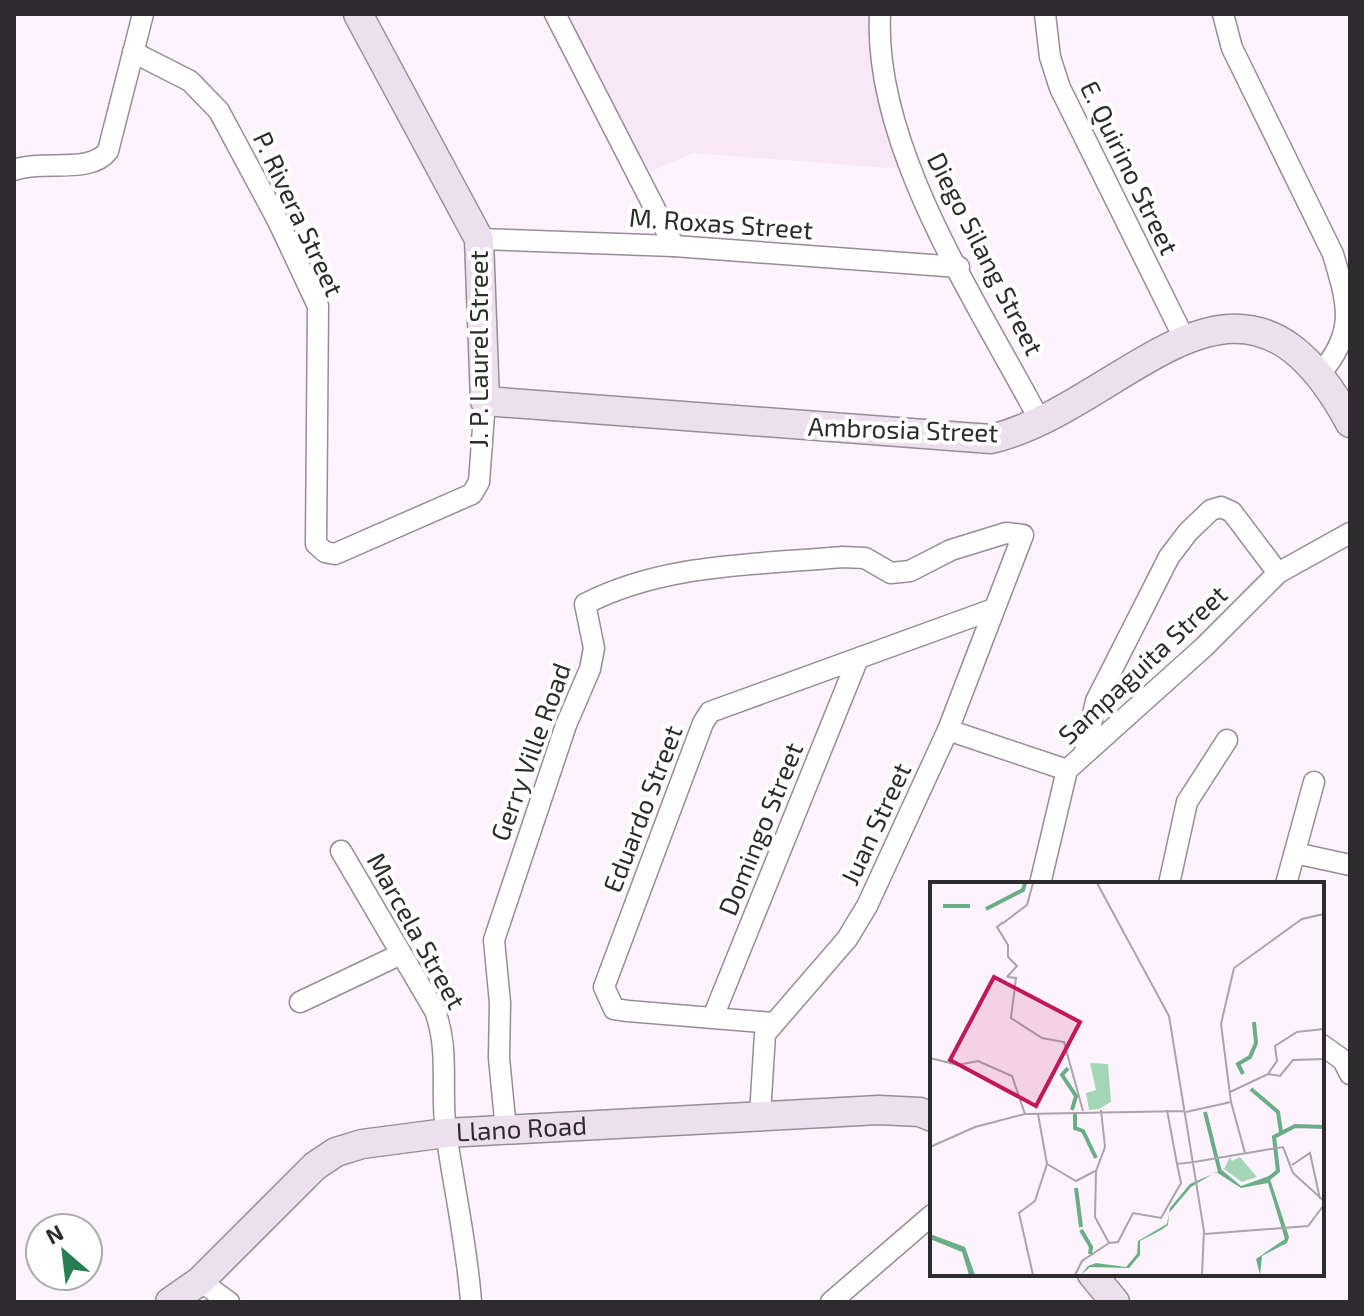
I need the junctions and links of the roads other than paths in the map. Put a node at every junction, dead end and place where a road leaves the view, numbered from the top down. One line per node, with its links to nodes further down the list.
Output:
1 (143, 14): 7 (street)
2 (358, 14): 9 (street, J. P. Laurel Street)
3 (555, 14): 10 (street)
4 (880, 14): 11 (street, Diego Silang Street)
5 (1045, 14): 12 (street, E. Quirino Street)
6 (1223, 14): 13 (street)
7 (133, 52): 8 (street); 19 (street, P. Rivera Street)
8 (14, 170)
9 (479, 239): 10 (street, M. Roxas Street); 14 (street, J. P. Laurel Street)
10 (674, 246): 11 (street, M. Roxas Street)
11 (959, 267): 15 (street, Diego Silang Street)
12 (1184, 338): 13 (street, Ambrosia Street); 15 (street, Ambrosia Street)
13 (1319, 375): 16 (street, Ambrosia Street)
14 (485, 401): 15 (street, Ambrosia Street); 19 (street, J. P. Laurel Street)
15 (1039, 419)
16 (1350, 423)
17 (1350, 533): 20 (street, Sampaguita Street)
18 (1023, 535): 21 (street, Juan Street); 42 (street, Gerry Ville Road)
19 (316, 544)
20 (1278, 573): 25 (street, Sampaguita Street); 25 (street)
21 (991, 610): 22 (street, Eduardo Street); 23 (street, Juan Street)
22 (857, 661): 36 (street, Domingo Street); 36 (street, Eduardo Street)
23 (948, 730): 26 (street); 37 (street, Juan Street)
24 (1227, 740): 32 (street)
25 (1085, 751): 26 (street, Sampaguita Street)
26 (1067, 770): 31 (street, Sampaguita Street)
27 (1314, 782): 29 (street)
28 (341, 851): 34 (street, Marcela Street)
29 (1295, 853): 30 (street); 33 (street)
30 (1350, 865)
31 (1040, 882)
32 (1169, 882)
33 (1287, 882)
34 (401, 954): 35 (street); 43 (street, Marcela Street)
35 (300, 1002)
36 (713, 1017): 37 (street, Eduardo Street)
37 (773, 1023): 40 (street, Juan Street)
38 (1324, 1046): 39 (street)
39 (1348, 1063)
40 (760, 1115): 41 (street, Llano Road); 42 (street, Llano Road)
41 (930, 1116)
42 (506, 1130): 43 (street, Llano Road)
43 (446, 1133): 46 (street, Llano Road); 49 (street, Marcela Street)
44 (930, 1217): 50 (street)
45 (1094, 1276): 51 (street)
46 (200, 1281): 47 (street, Llano Road); 48 (street)
47 (170, 1302)
48 (229, 1302)
49 (471, 1302)
50 (831, 1302)
51 (1115, 1302)

